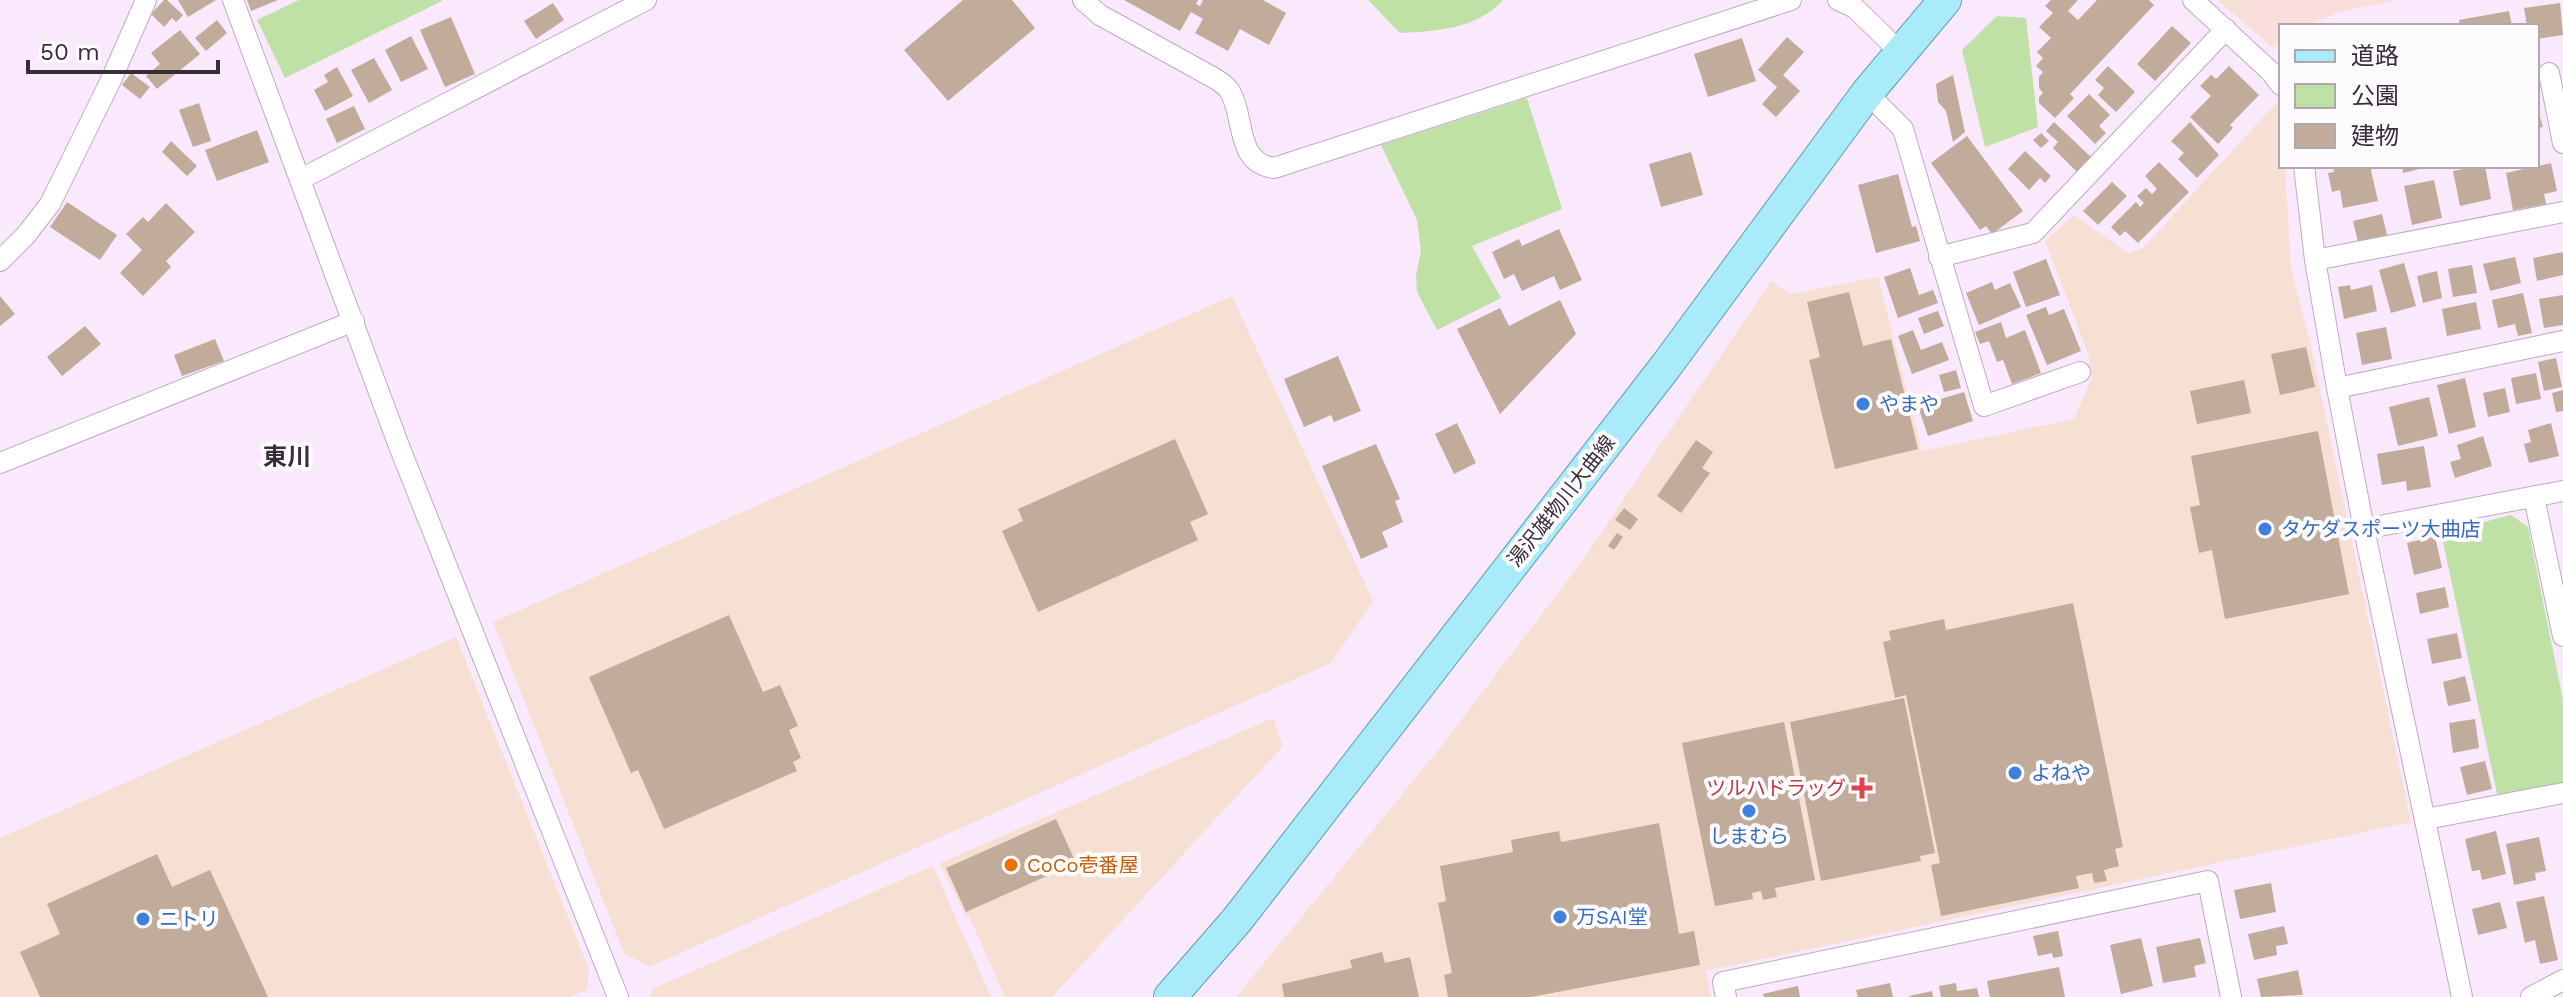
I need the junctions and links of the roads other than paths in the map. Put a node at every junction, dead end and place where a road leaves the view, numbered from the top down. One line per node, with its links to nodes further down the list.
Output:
1 (146, 0): 20 (street)
2 (233, 0): 16 (street)
3 (646, 0): 16 (street)
4 (1083, 0): 5 (street)
5 (1791, 0)
6 (1838, 0): 10 (street)
7 (1945, 0): 10 (main road, 湯沢雄物川大曲線)
8 (2193, 0): 9 (street)
9 (2226, 29): 12 (street); 18 (street)
10 (1900, 52): 13 (main road, 湯沢雄物川大曲線)
11 (2550, 73): 14 (street)
12 (2279, 83)
13 (1867, 93): 18 (street); 34 (main road, 湯沢雄物川大曲線)
14 (2563, 143)
15 (2304, 168): 19 (street)
16 (301, 179): 21 (street)
17 (2563, 212): 19 (street)
18 (1939, 257): 23 (street)
19 (2315, 260): 24 (street)
20 (0, 261)
21 (354, 321): 25 (street); 33 (street)
22 (2563, 341): 24 (street)
23 (2080, 372)
24 (2337, 388): 28 (street)
25 (0, 463)
26 (2563, 491): 27 (street)
27 (2534, 497): 28 (street); 29 (street)
28 (2364, 529): 31 (street)
29 (2563, 636)
30 (2563, 793): 31 (street)
31 (2426, 819): 37 (street)
32 (2563, 980): 38 (street)
33 (618, 997)
34 (1170, 997)
35 (1726, 997): 36 (street)
36 (2231, 997)
37 (2462, 997)
38 (2531, 997)

